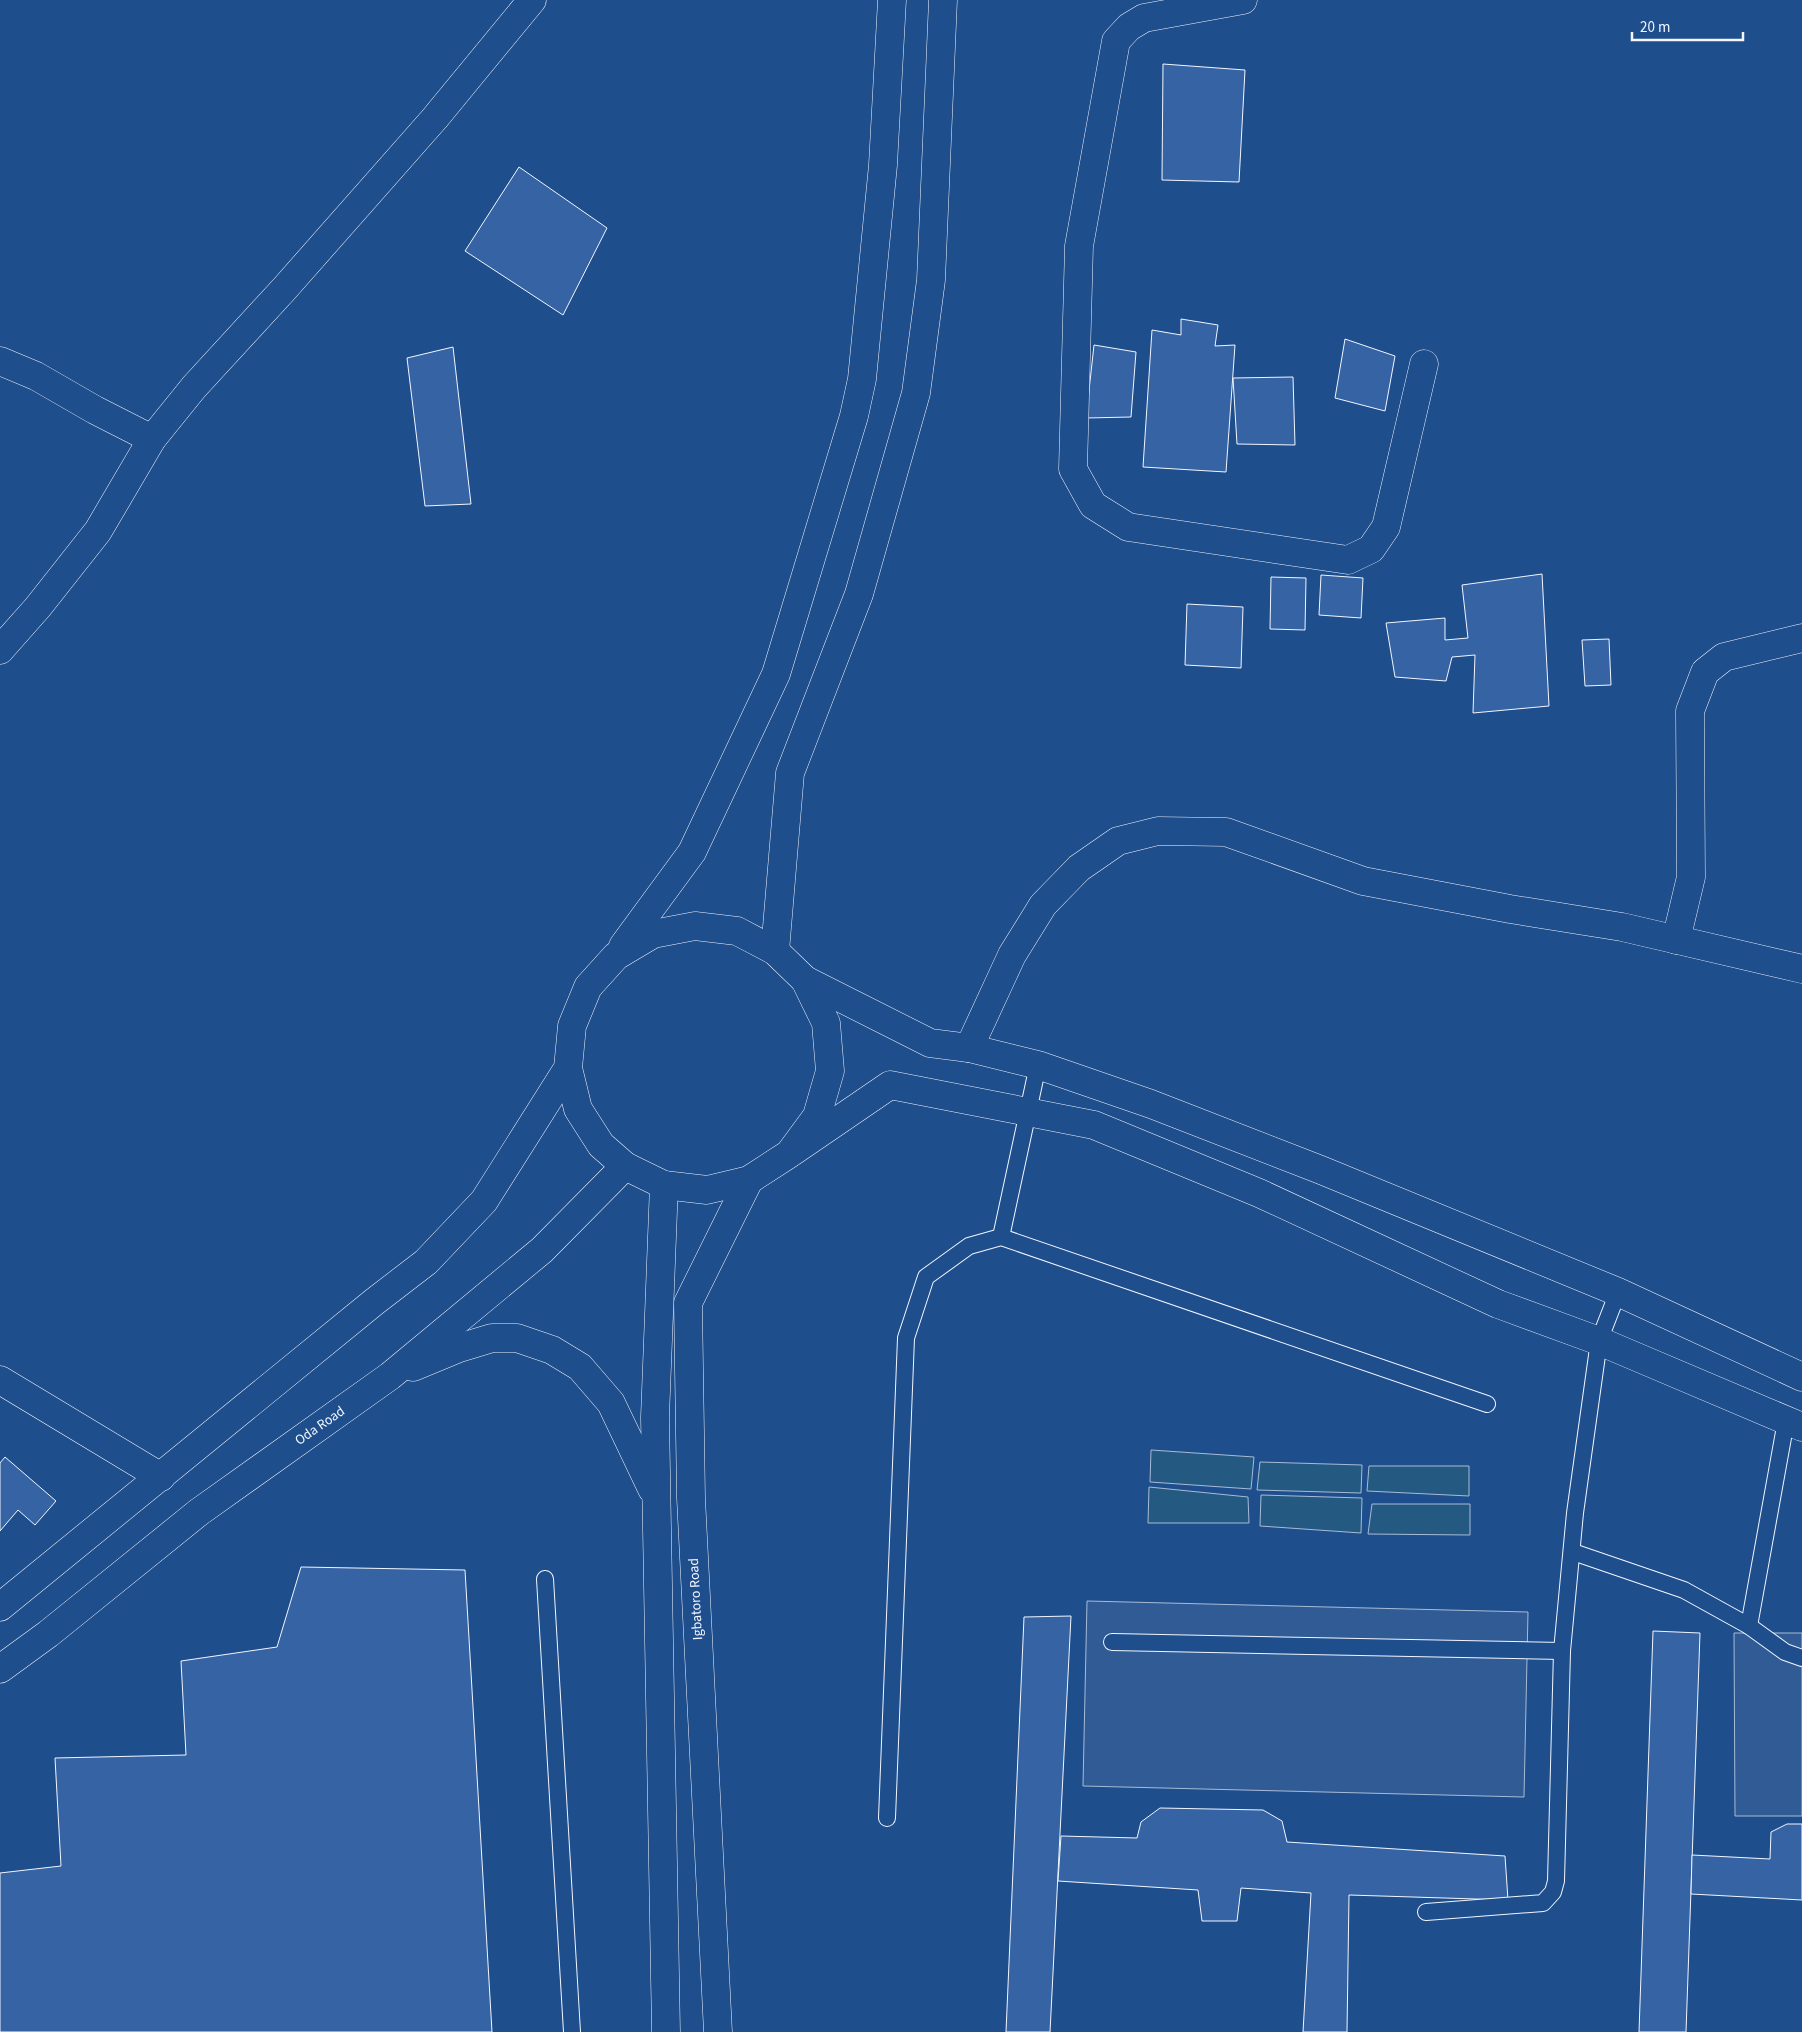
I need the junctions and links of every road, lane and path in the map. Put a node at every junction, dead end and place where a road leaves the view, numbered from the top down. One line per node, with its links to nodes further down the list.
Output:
1 (532, 0): 7 (street)
2 (892, 0): 12 (street)
3 (943, 0): 11 (street)
4 (1243, 0): 6 (street)
5 (0, 361): 7 (street)
6 (1424, 364)
7 (152, 439): 9 (street)
8 (1802, 638): 10 (street)
9 (0, 650)
10 (1676, 940): 13 (street); 15 (street)
11 (775, 951): 12 (street); 14 (street)
12 (616, 956): 17 (street)
13 (1802, 969)
14 (805, 980): 15 (street); 19 (street)
15 (969, 1048): 16 (street)
16 (1038, 1065): 18 (lane); 24 (street)
17 (568, 1068): 20 (street); 31 (street)
18 (1027, 1112): 19 (street); 23 (lane); 25 (street)
19 (789, 1154): 21 (street)
20 (625, 1166): 22 (street); 26 (street, Oda Road)
21 (749, 1180): 22 (street); 45 (street, Igbatoro Road)
22 (664, 1185): 32 (street)
23 (1001, 1237): 29 (lane); 41 (lane)
24 (1618, 1292): 25 (lane); 27 (street)
25 (1599, 1342): 30 (street); 33 (lane)
26 (390, 1376): 32 (street); 40 (street, Oda Road)
27 (1802, 1377)
28 (0, 1380): 31 (street)
29 (1487, 1404)
30 (1794, 1424): 36 (lane)
31 (161, 1477): 35 (street)
32 (656, 1496): 44 (street)
33 (1572, 1552): 36 (lane); 38 (lane)
34 (545, 1579): 43 (lane)
35 (0, 1607)
36 (1749, 1626): 39 (lane)
37 (1112, 1642): 38 (lane)
38 (1562, 1651): 42 (lane)
39 (1802, 1658)
40 (0, 1669)
41 (887, 1818)
42 (1426, 1912)
43 (572, 2032)
44 (666, 2032)
45 (718, 2032)

